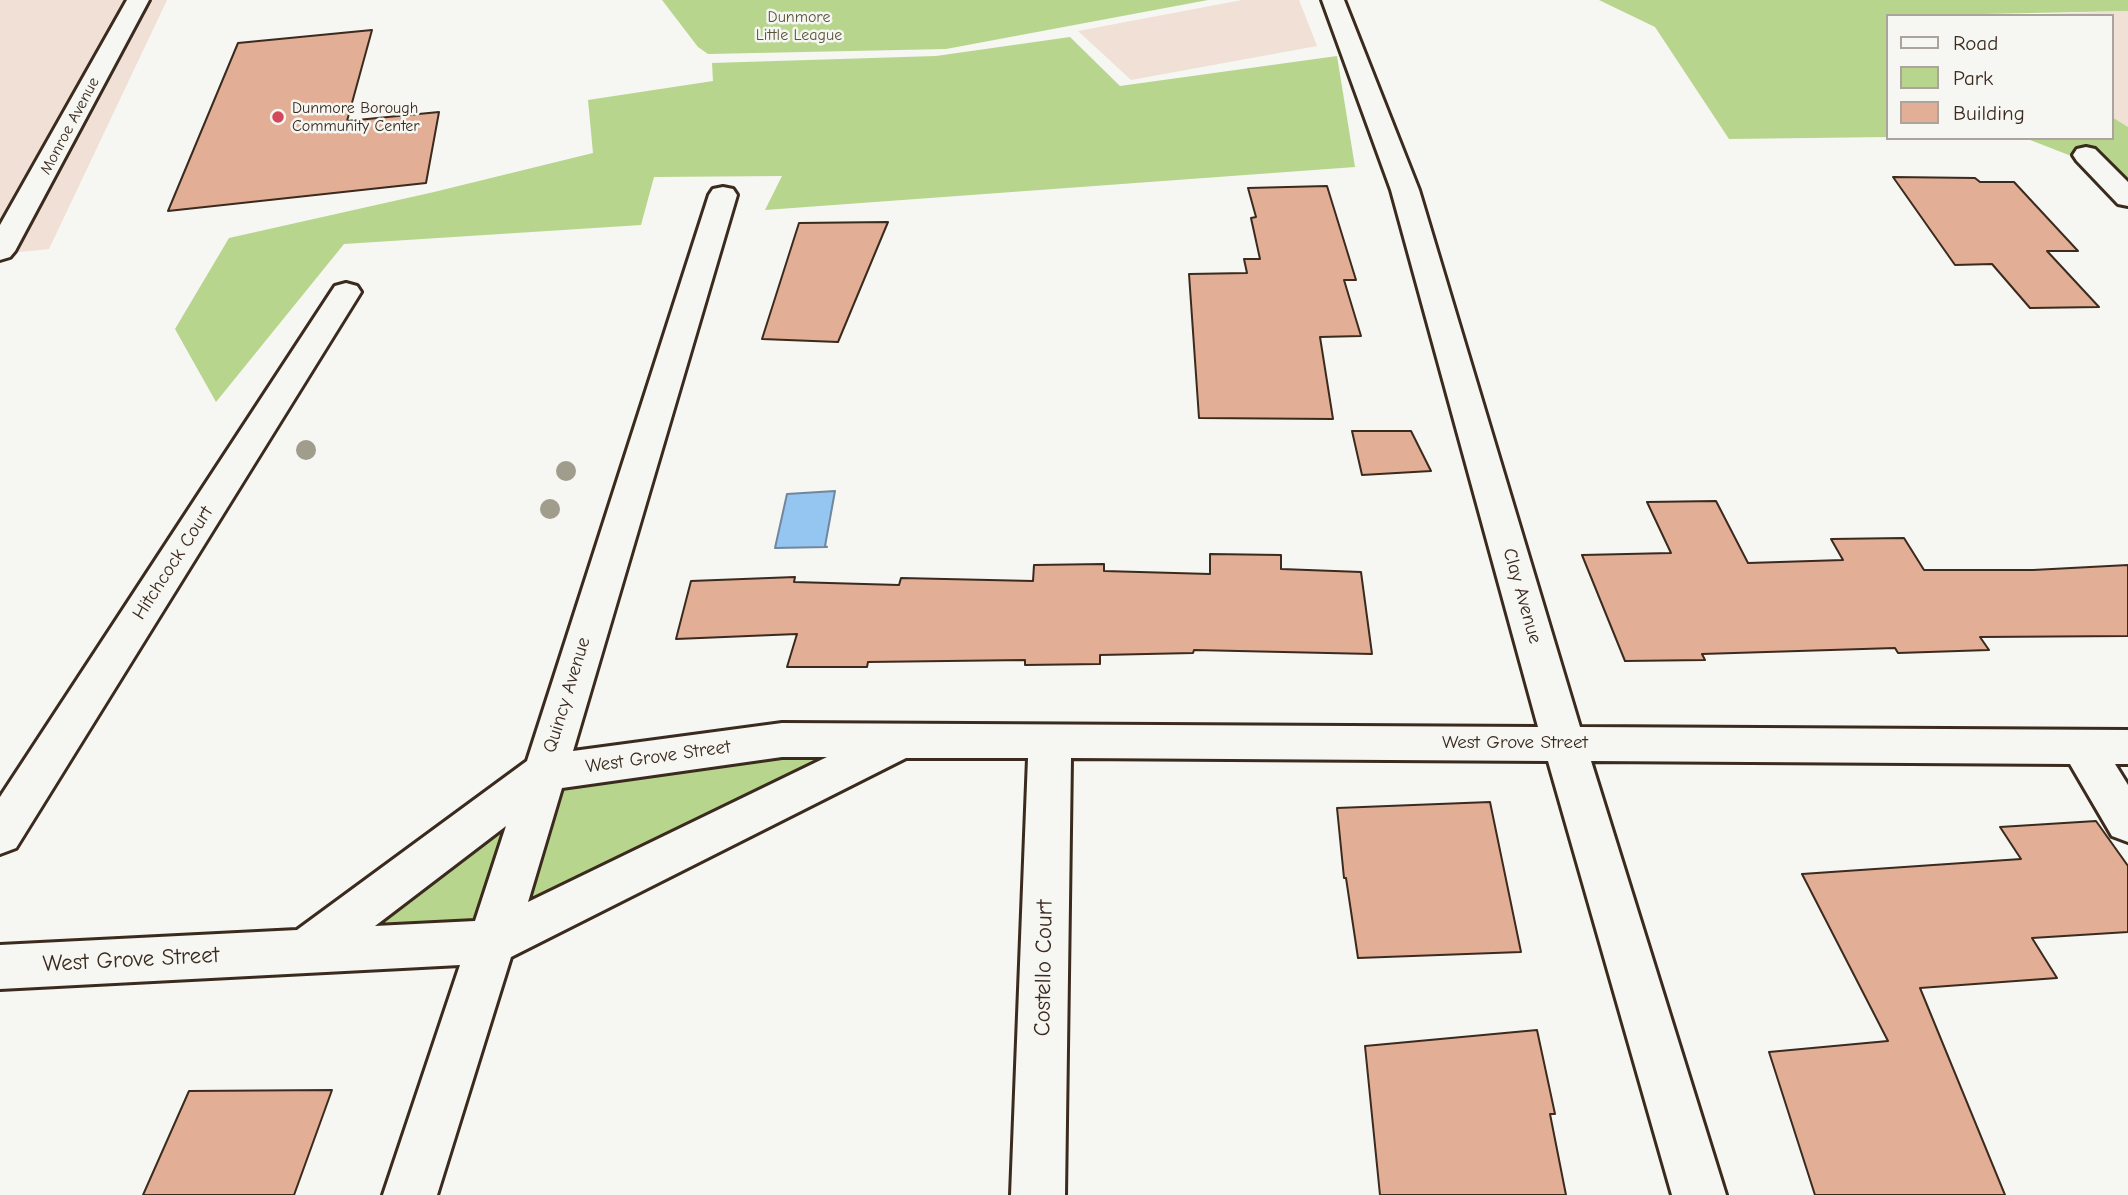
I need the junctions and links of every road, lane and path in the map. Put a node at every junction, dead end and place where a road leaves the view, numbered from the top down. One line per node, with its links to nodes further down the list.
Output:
1 (138, 0): 6 (street, Monroe Avenue)
2 (1333, 0): 11 (street, Clay Avenue)
3 (2086, 155): 5 (street)
4 (723, 195): 14 (street, Quincy Avenue)
5 (2128, 198)
6 (12, 212): 7 (street, Monroe Avenue)
7 (0, 251)
8 (346, 292): 16 (street, Hitchcock Court)
9 (902, 740): 10 (street, West Grove Street); 14 (street, West Grove Street); 17 (street, West Grove Street)
10 (1049, 741): 11 (street, West Grove Street); 21 (street, Costello Court)
11 (1564, 743): 12 (street, West Grove Street); 22 (street, Clay Avenue)
12 (2082, 747): 13 (street, West Grove Street); 15 (street)
13 (2128, 747)
14 (543, 773): 17 (street, Quincy Avenue); 18 (street, West Grove Street)
15 (2128, 823)
16 (0, 835)
17 (494, 942): 18 (street, West Grove Street); 20 (street, Quincy Avenue)
18 (305, 952): 19 (street, West Grove Street)
19 (0, 967)
20 (410, 1195)
21 (1038, 1195)
22 (1699, 1195)

